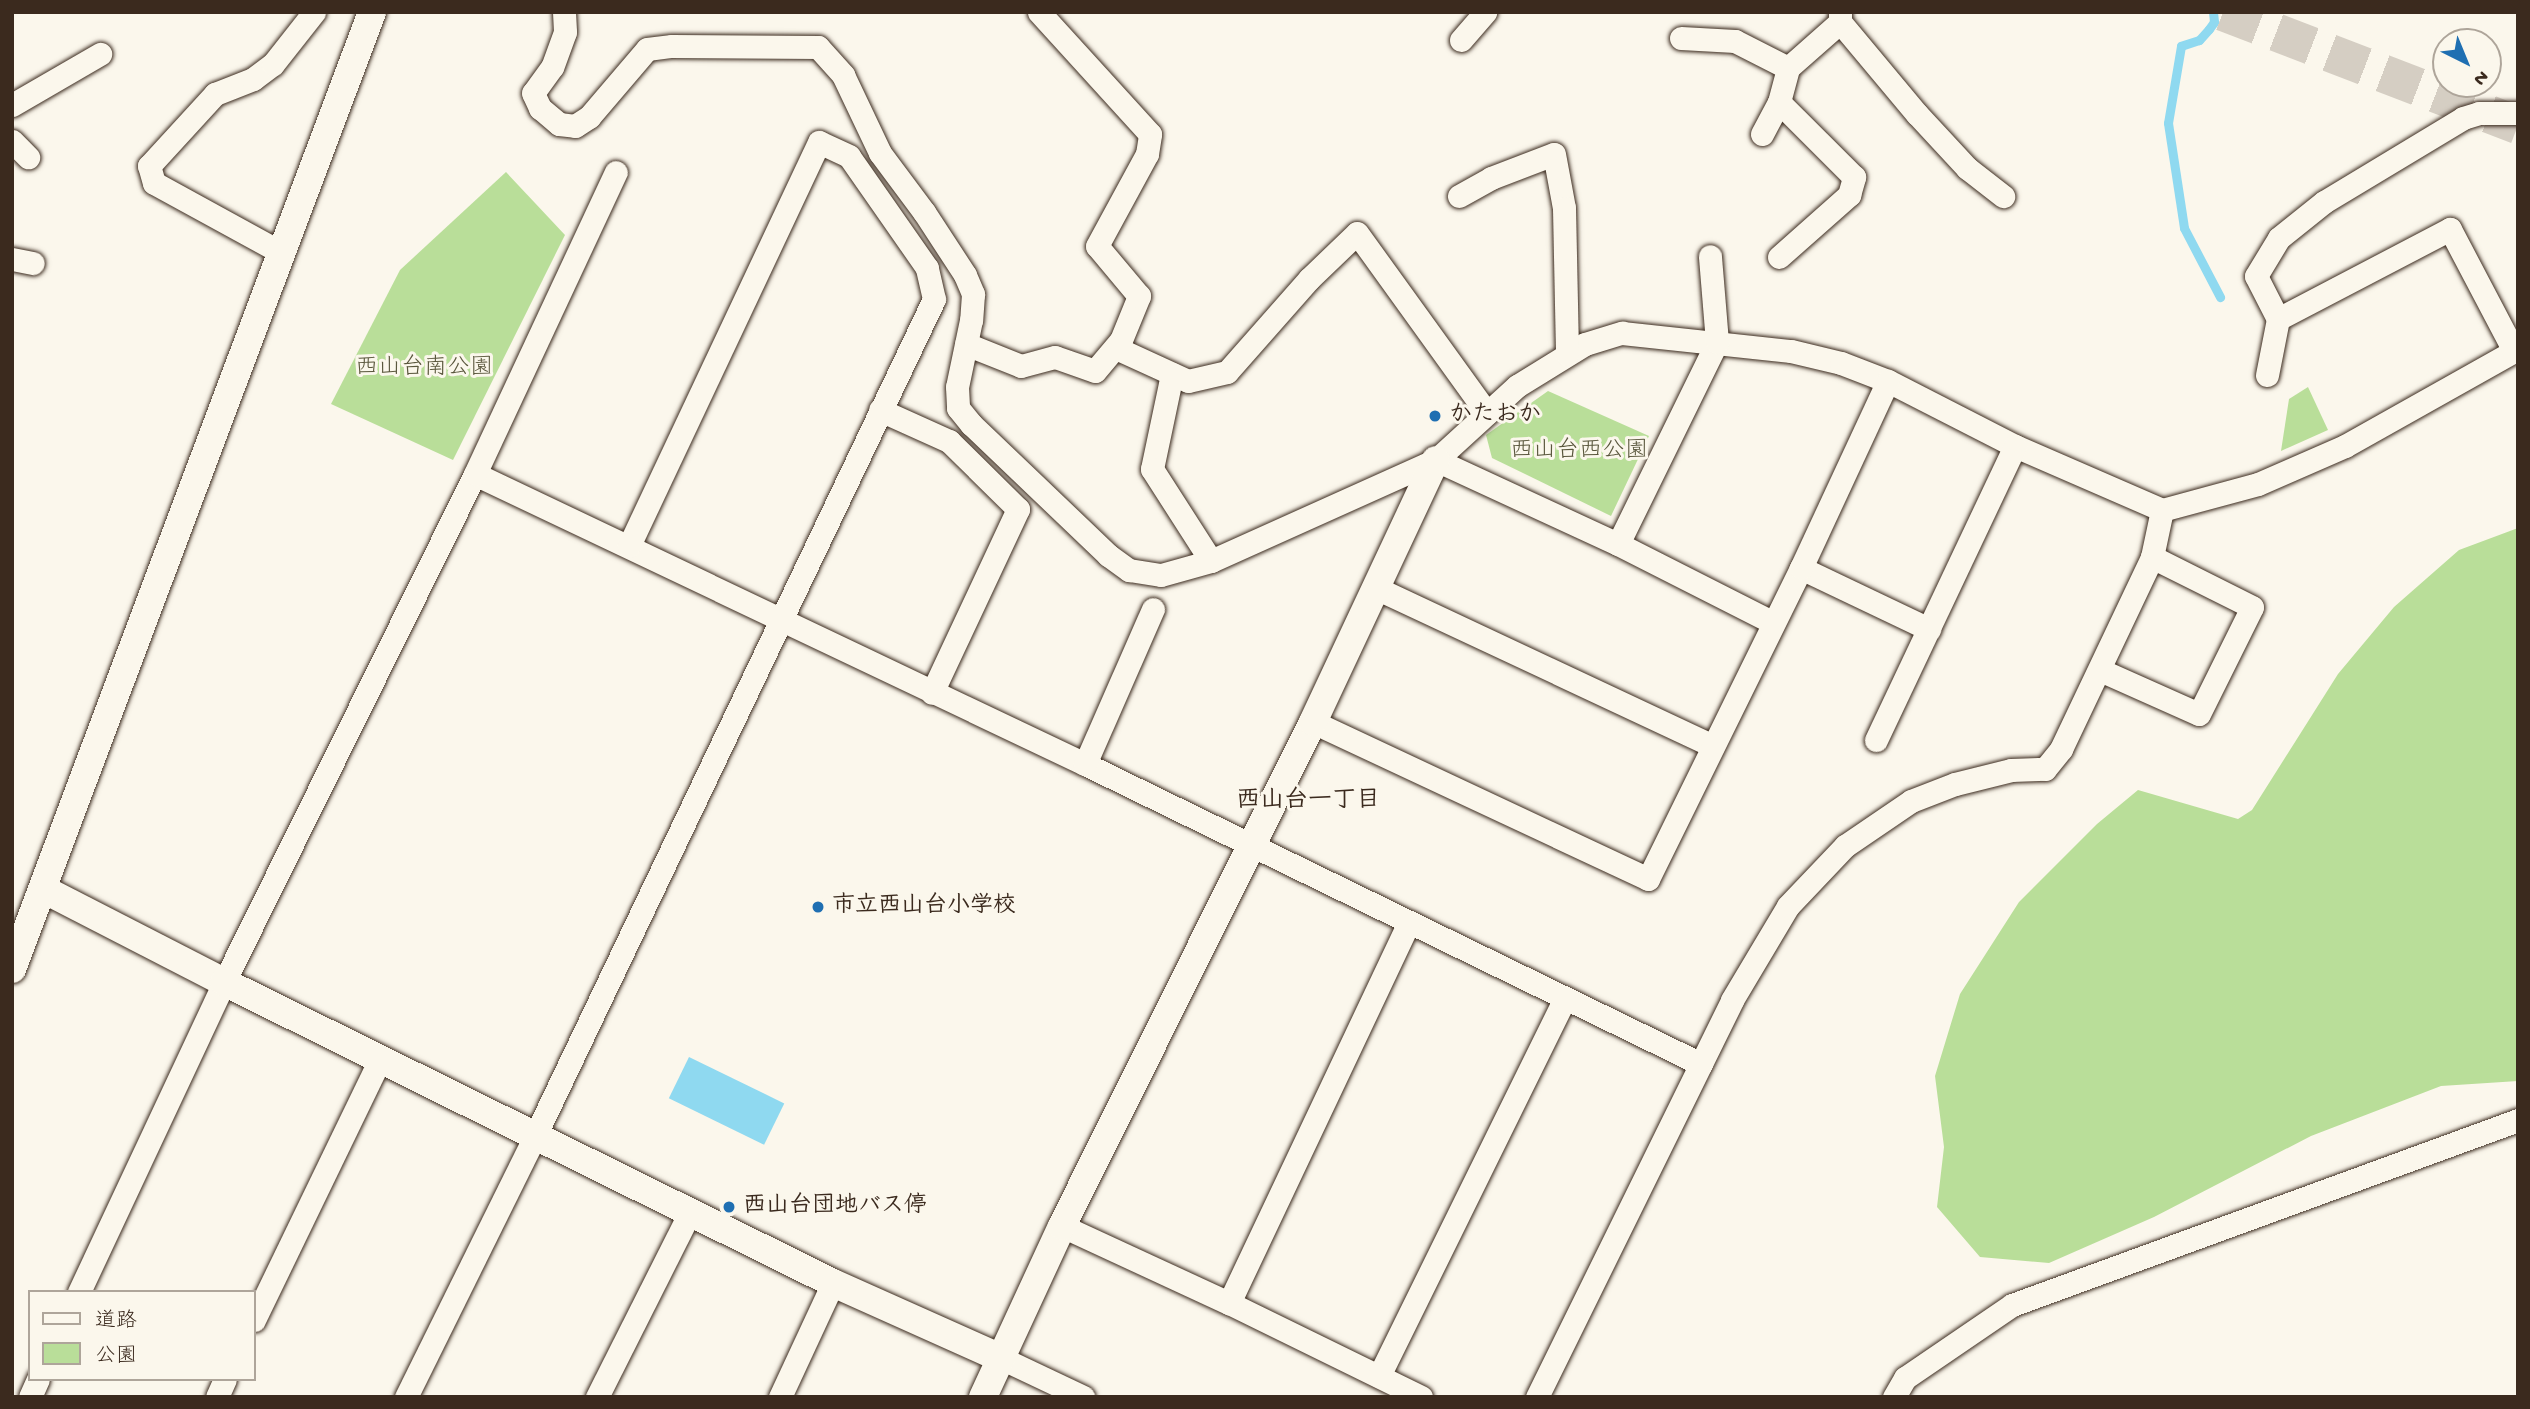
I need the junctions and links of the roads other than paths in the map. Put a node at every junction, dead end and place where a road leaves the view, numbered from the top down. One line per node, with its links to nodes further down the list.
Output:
1 (314, 12): 18 (street)
2 (564, 12): 23 (street)
3 (1040, 12): 24 (street)
4 (1485, 12): 8 (street)
5 (368, 13): 18 (street)
6 (1840, 17): 10 (street); 17 (street)
7 (1681, 38): 10 (street)
8 (1461, 40)
9 (100, 54): 12 (street)
10 (1788, 68): 11 (street)
11 (1779, 102): 14 (street); 20 (street)
12 (12, 105)
13 (2518, 113): 21 (street)
14 (1762, 134)
15 (616, 172): 33 (street)
16 (1459, 196): 25 (street)
17 (2003, 196)
18 (282, 253): 52 (street)
19 (1710, 256): 22 (street)
20 (1779, 257)
21 (2278, 319): 27 (street); 34 (street)
22 (1717, 342): 25 (street); 28 (street); 35 (street)
23 (966, 344): 24 (street); 38 (street)
24 (1116, 348): 26 (street)
25 (1567, 354): 30 (street)
26 (1172, 374): 30 (street); 38 (street)
27 (2267, 375)
28 (1888, 381): 31 (street); 39 (street)
29 (880, 410): 36 (street); 42 (street); 46 (street)
30 (1487, 413): 32 (street)
31 (2015, 446): 34 (street); 44 (street)
32 (1436, 460): 35 (street); 38 (street); 40 (street)
33 (475, 474): 36 (street); 55 (street)
34 (2162, 510): 37 (street)
35 (1618, 544): 43 (street)
36 (629, 545): 42 (street)
37 (2152, 557): 45 (street); 45 (street)
38 (1211, 561)
39 (1801, 568): 43 (street); 44 (street)
40 (1376, 588): 47 (street); 49 (street)
41 (1153, 609): 50 (street)
42 (779, 620): 46 (street); 60 (street)
43 (1772, 622): 49 (street)
44 (1929, 629): 48 (street)
45 (2100, 670): 58 (street)
46 (932, 692): 50 (street)
47 (1312, 722): 49 (street); 51 (street)
48 (1877, 740)
49 (1713, 746)
50 (1085, 764): 51 (street)
51 (1250, 844): 53 (street); 62 (street)
52 (43, 889): 54 (street); 55 (street)
53 (1408, 924): 56 (street); 65 (street)
54 (12, 969)
55 (224, 982): 57 (street); 64 (street)
56 (1564, 1000): 58 (street); 68 (street)
57 (380, 1059): 60 (street); 66 (street)
58 (1701, 1064): 79 (street)
59 (2518, 1120): 80 (street)
60 (536, 1136): 61 (street); 73 (street)
61 (690, 1212): 63 (street); 74 (street)
62 (1062, 1226): 65 (street); 67 (street)
63 (833, 1283): 67 (street); 75 (street)
64 (80, 1290)
65 (1230, 1303): 68 (street)
66 (256, 1316)
67 (1002, 1358): 76 (street); 77 (street)
68 (1379, 1376): 78 (street)
69 (37, 1381): 71 (street)
70 (224, 1381): 72 (street)
71 (30, 1397)
72 (217, 1397)
73 (406, 1397)
74 (597, 1397)
75 (780, 1397)
76 (983, 1397)
77 (1083, 1397)
78 (1421, 1397)
79 (1538, 1397)
80 (1894, 1397)

